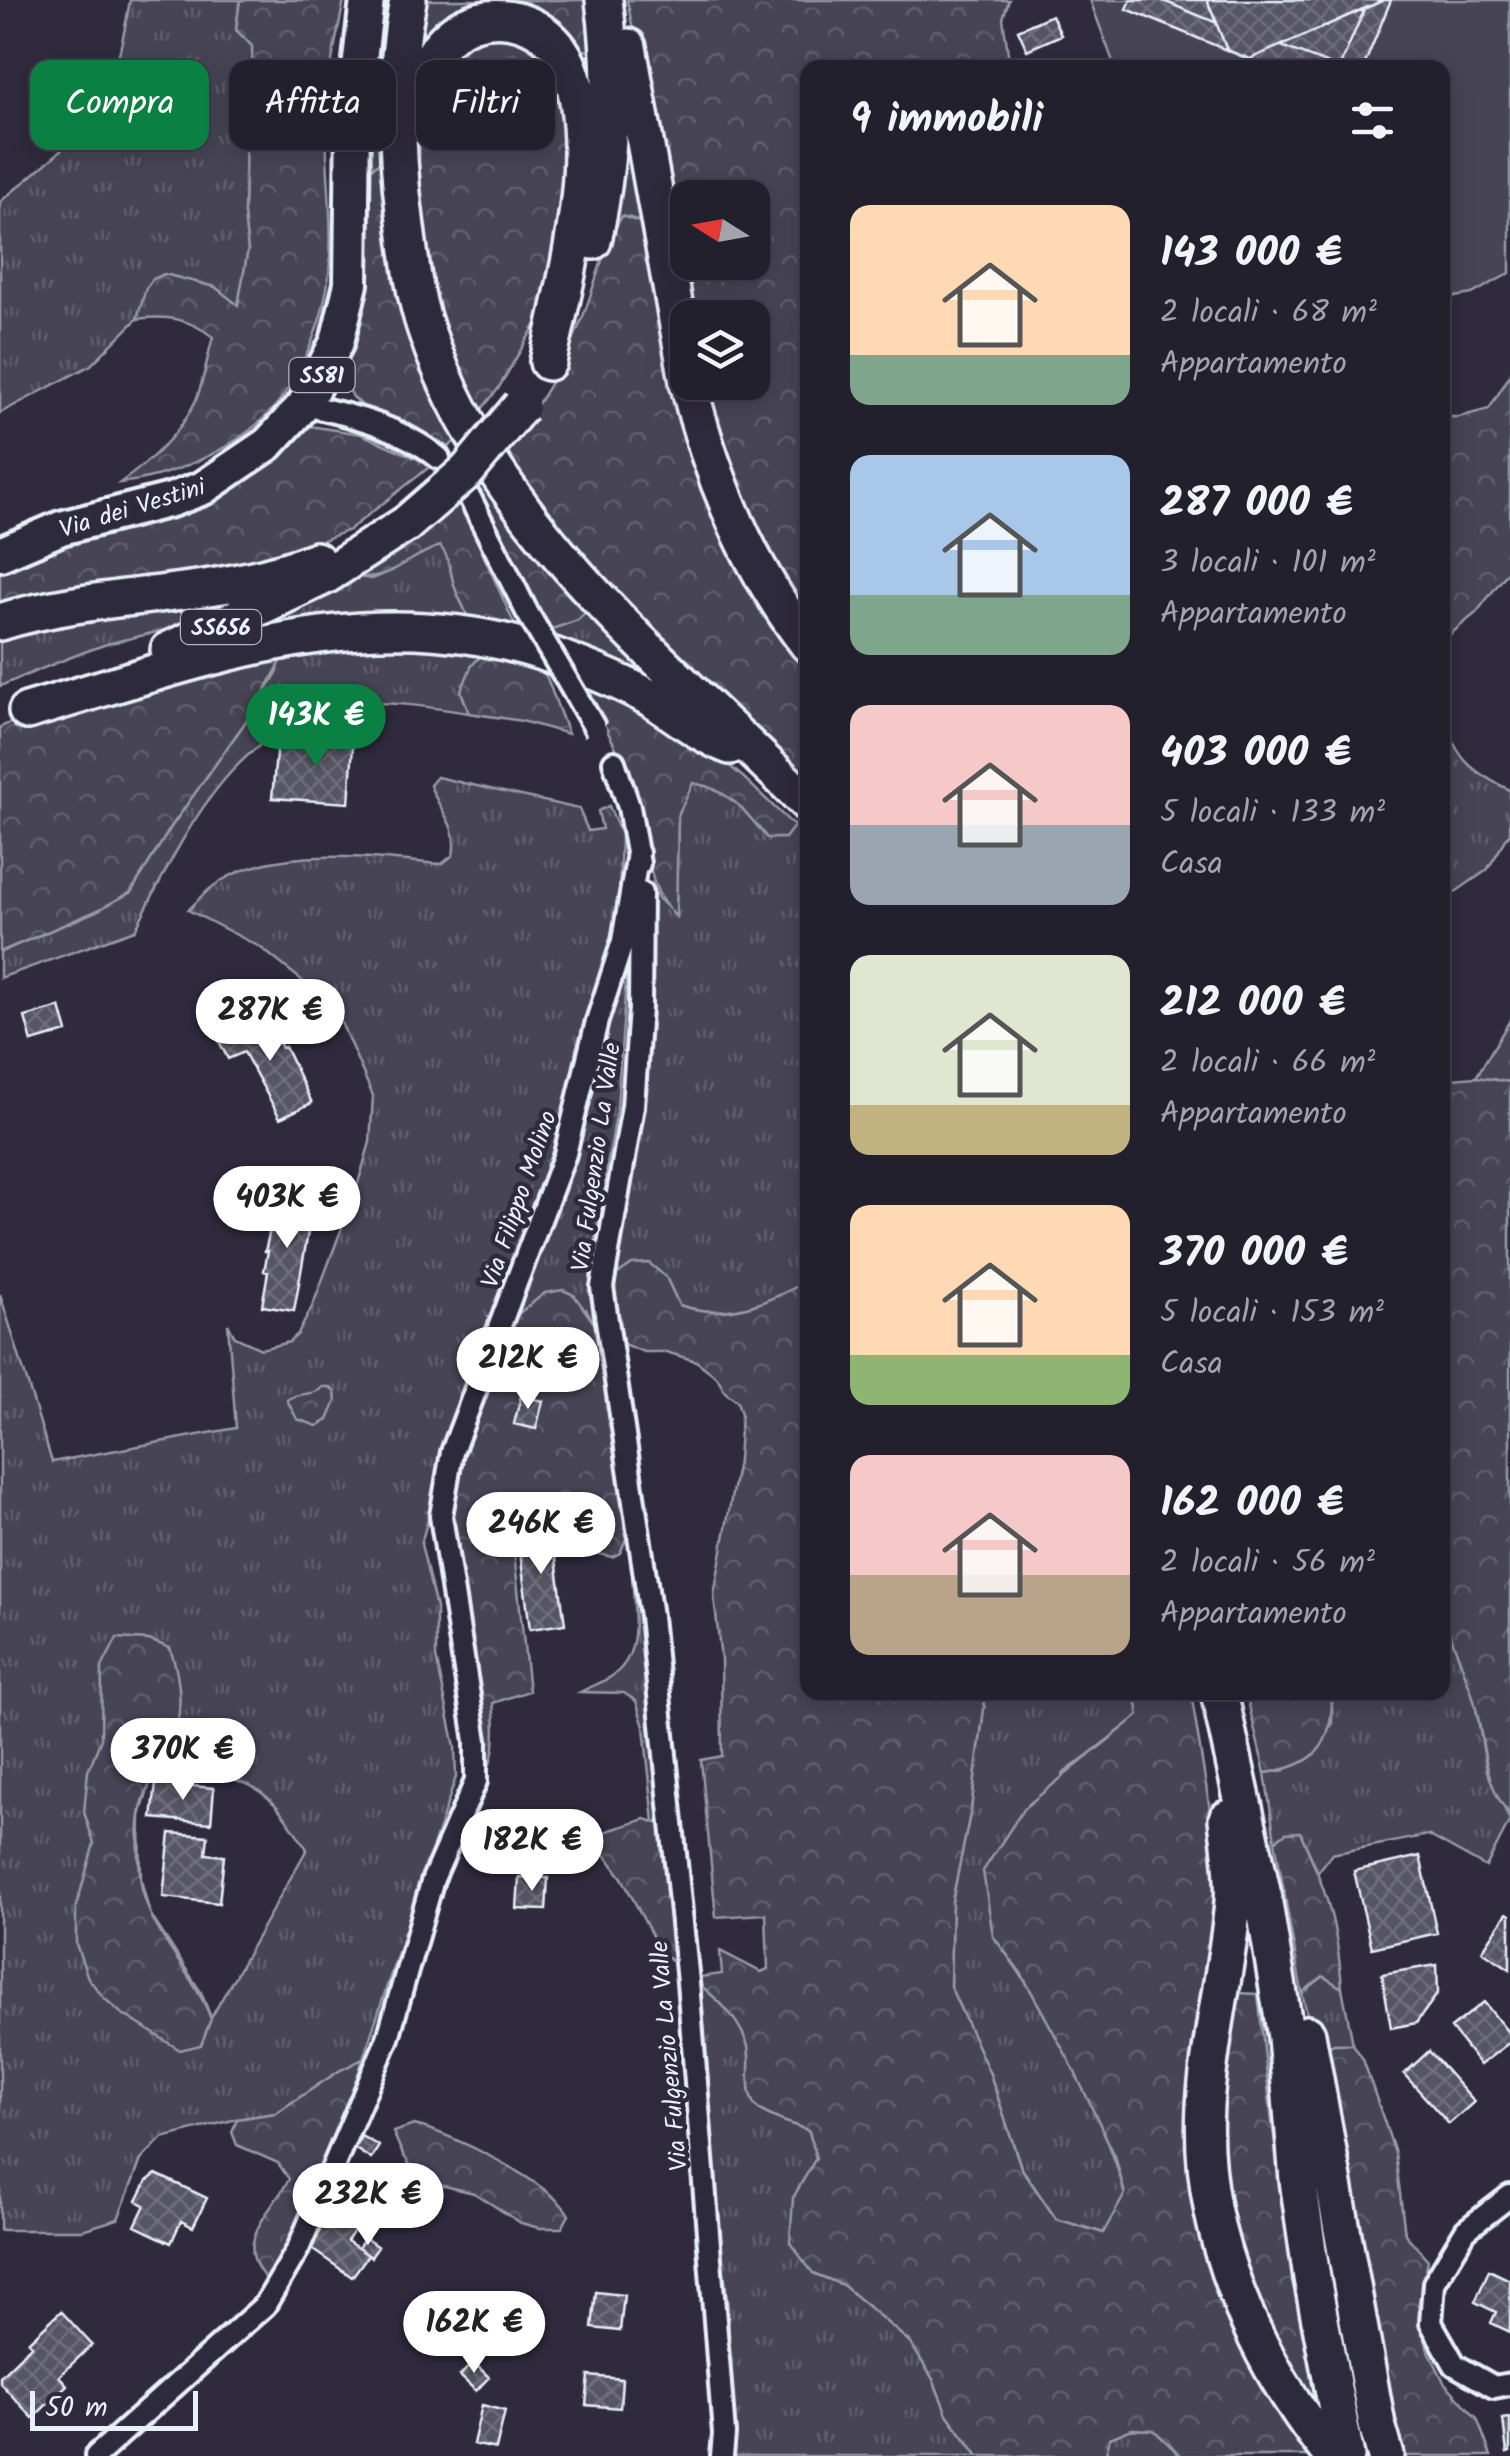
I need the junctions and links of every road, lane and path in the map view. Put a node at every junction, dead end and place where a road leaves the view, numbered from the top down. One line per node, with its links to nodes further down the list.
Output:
1 (367, 0): 9 (main road, Via dei Vestini / SS81)
2 (408, 0): 5 (highway)
3 (604, 0): 7 (highway, SS656)
4 (615, 0): 6 (highway)
5 (403, 201): 7 (highway); 18 (highway)
6 (673, 300)
7 (548, 362): 12 (highway, SS656, bridge)
8 (693, 400): 15 (highway)
9 (304, 405): 10 (street); 13 (main road, Via dei Vestini / SS81)
10 (439, 458)
11 (470, 498): 17 (street, bridge)
12 (406, 524): 14 (highway); 16 (highway, SS656)
13 (0, 554)
14 (0, 622)
15 (800, 631)
16 (13, 716): 18 (highway)
17 (596, 730)
18 (761, 758): 20 (highway)
19 (614, 762): 21 (street, Via Fulgenzio La Valle)
20 (800, 796)
21 (638, 854): 27 (street, Via Filippo Molino); 28 (street, Via Fulgenzio La Valle)
22 (1221, 1700): 23 (highway)
23 (1232, 1744): 24 (highway); 29 (highway)
24 (1262, 1891): 30 (highway); 31 (highway)
25 (1510, 2196): 26 (street)
26 (1510, 2384)
27 (96, 2456)
28 (722, 2456)
29 (1332, 2456)
30 (1346, 2456)
31 (1386, 2456)

